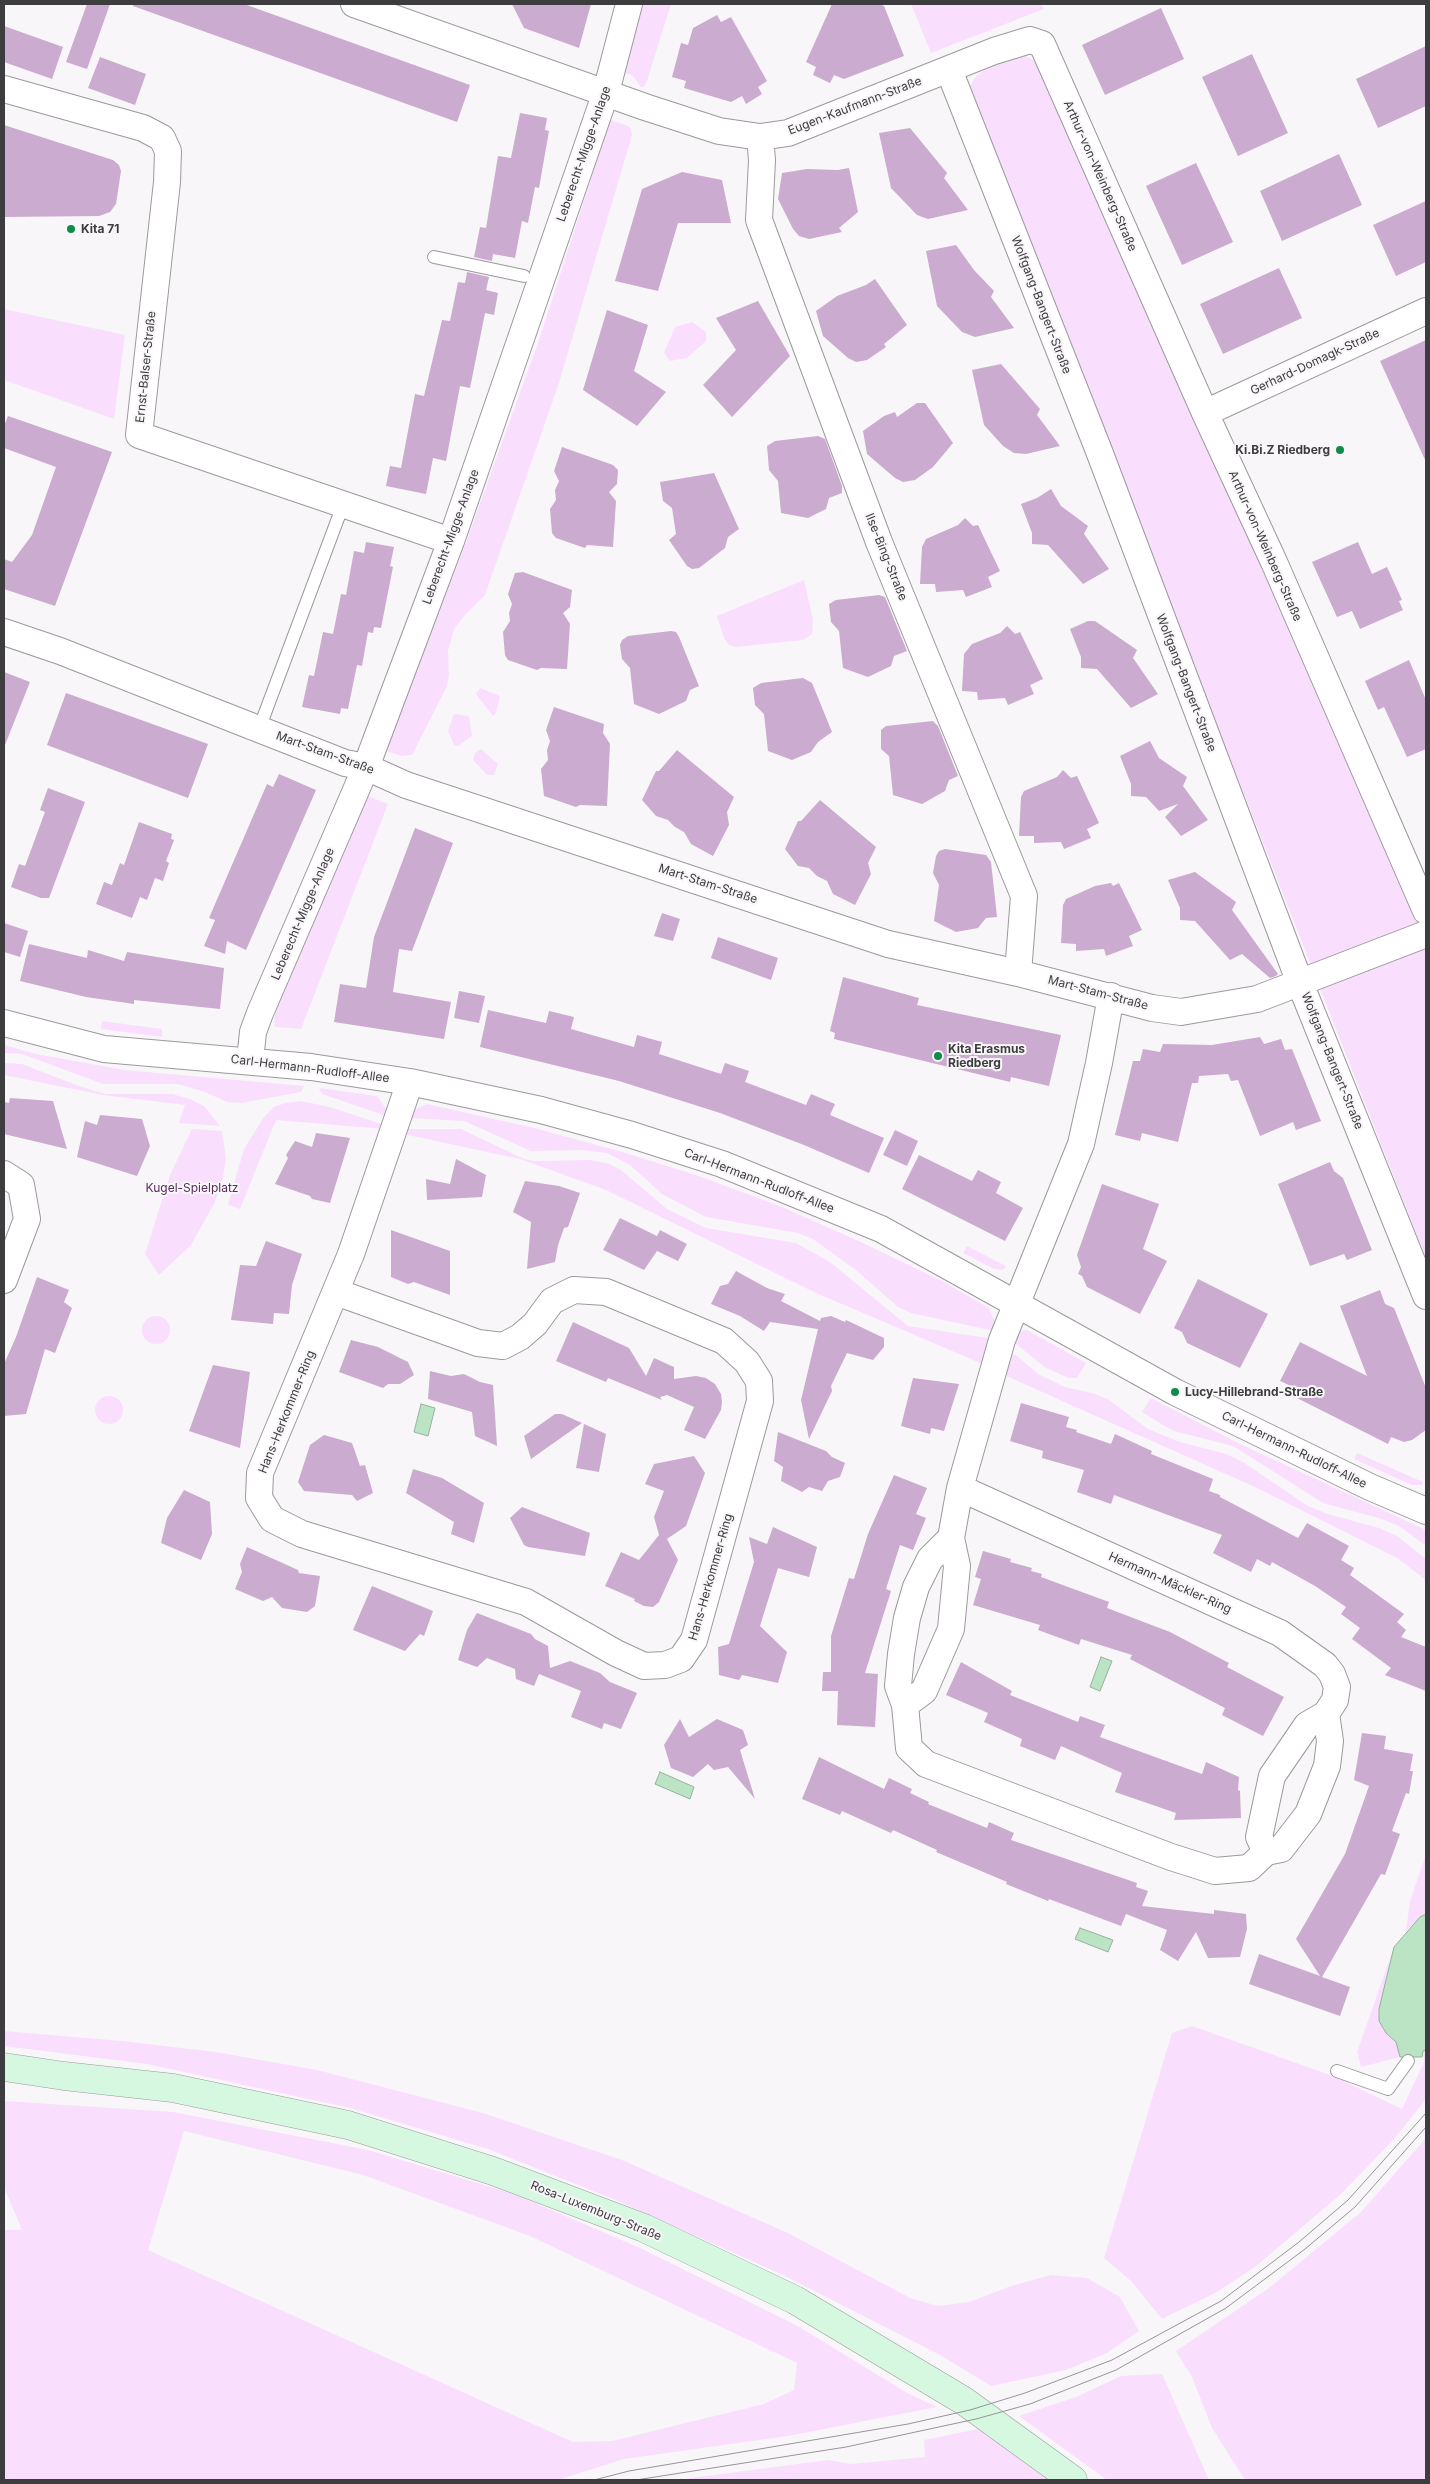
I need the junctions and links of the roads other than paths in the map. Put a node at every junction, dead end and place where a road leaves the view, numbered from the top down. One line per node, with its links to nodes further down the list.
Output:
1 (354, 4): 6 (street, Eugen-Kaufmann-Straße)
2 (629, 4): 6 (street, Leberecht-Migge-Anlage)
3 (1042, 44): 4 (street, Eugen-Kaufmann-Straße); 11 (street, Arthur-von-Weinberg-Straße)
4 (949, 70): 7 (street, Eugen-Kaufmann-Straße); 20 (street, Wolfgang-Bangert-Straße)
5 (4, 89): 12 (street, Ernst-Balser-Straße)
6 (606, 92): 7 (street, Eugen-Kaufmann-Straße); 13 (street, Leberecht-Migge-Anlage)
7 (760, 137): 19 (street, Ilse-Bing-Straße)
8 (434, 257): 9 (lane)
9 (524, 276)
10 (1426, 310): 11 (street, Gerhard-Domagk-Straße)
11 (1204, 413): 17 (street, Arthur-von-Weinberg-Straße)
12 (343, 505): 13 (street, Ernst-Balser-Straße); 15 (lane)
13 (450, 541): 16 (street, Leberecht-Migge-Anlage)
14 (4, 632): 15 (street, Mart-Stam-Straße)
15 (259, 729): 16 (street, Mart-Stam-Straße)
16 (366, 767): 19 (street, Mart-Stam-Straße); 23 (street, Leberecht-Migge-Anlage)
17 (1426, 911)
18 (1426, 934): 20 (street, Mart-Stam-Straße)
19 (1018, 972): 21 (street, Mart-Stam-Straße)
20 (1300, 983): 21 (street, Mart-Stam-Straße); 28 (street, Wolfgang-Bangert-Straße)
21 (1110, 996): 29 (street)
22 (4, 1023): 23 (street, Carl-Hermann-Rudloff-Allee)
23 (250, 1060): 24 (street, Carl-Hermann-Rudloff-Allee)
24 (410, 1082): 27 (street, Hans-Herkommer-Ring); 29 (street, Carl-Hermann-Rudloff-Allee)
25 (4, 1174): 26 (street)
26 (4, 1280)
27 (336, 1292): 27 (street, Hans-Herkommer-Ring)
28 (1426, 1296)
29 (1016, 1302): 30 (street); 31 (street, Carl-Hermann-Rudloff-Allee)
30 (960, 1488): 32 (street); 34 (street, Hermann-Mäckler-Ring)
31 (1426, 1510)
32 (951, 1538): 33 (street); 33 (street)
33 (905, 1705): 35 (street)
34 (1326, 1714): 35 (street); 35 (street)
35 (1266, 1852)
36 (1408, 2062): 38 (lane)
37 (4, 2067): 39 (main road, Rosa-Luxemburg-Straße)
38 (1337, 2071)
39 (64, 2076): 40 (main road, Rosa-Luxemburg-Straße); 41 (main road, Rosa-Luxemburg-Straße)
40 (4, 2079)
41 (1073, 2480)

